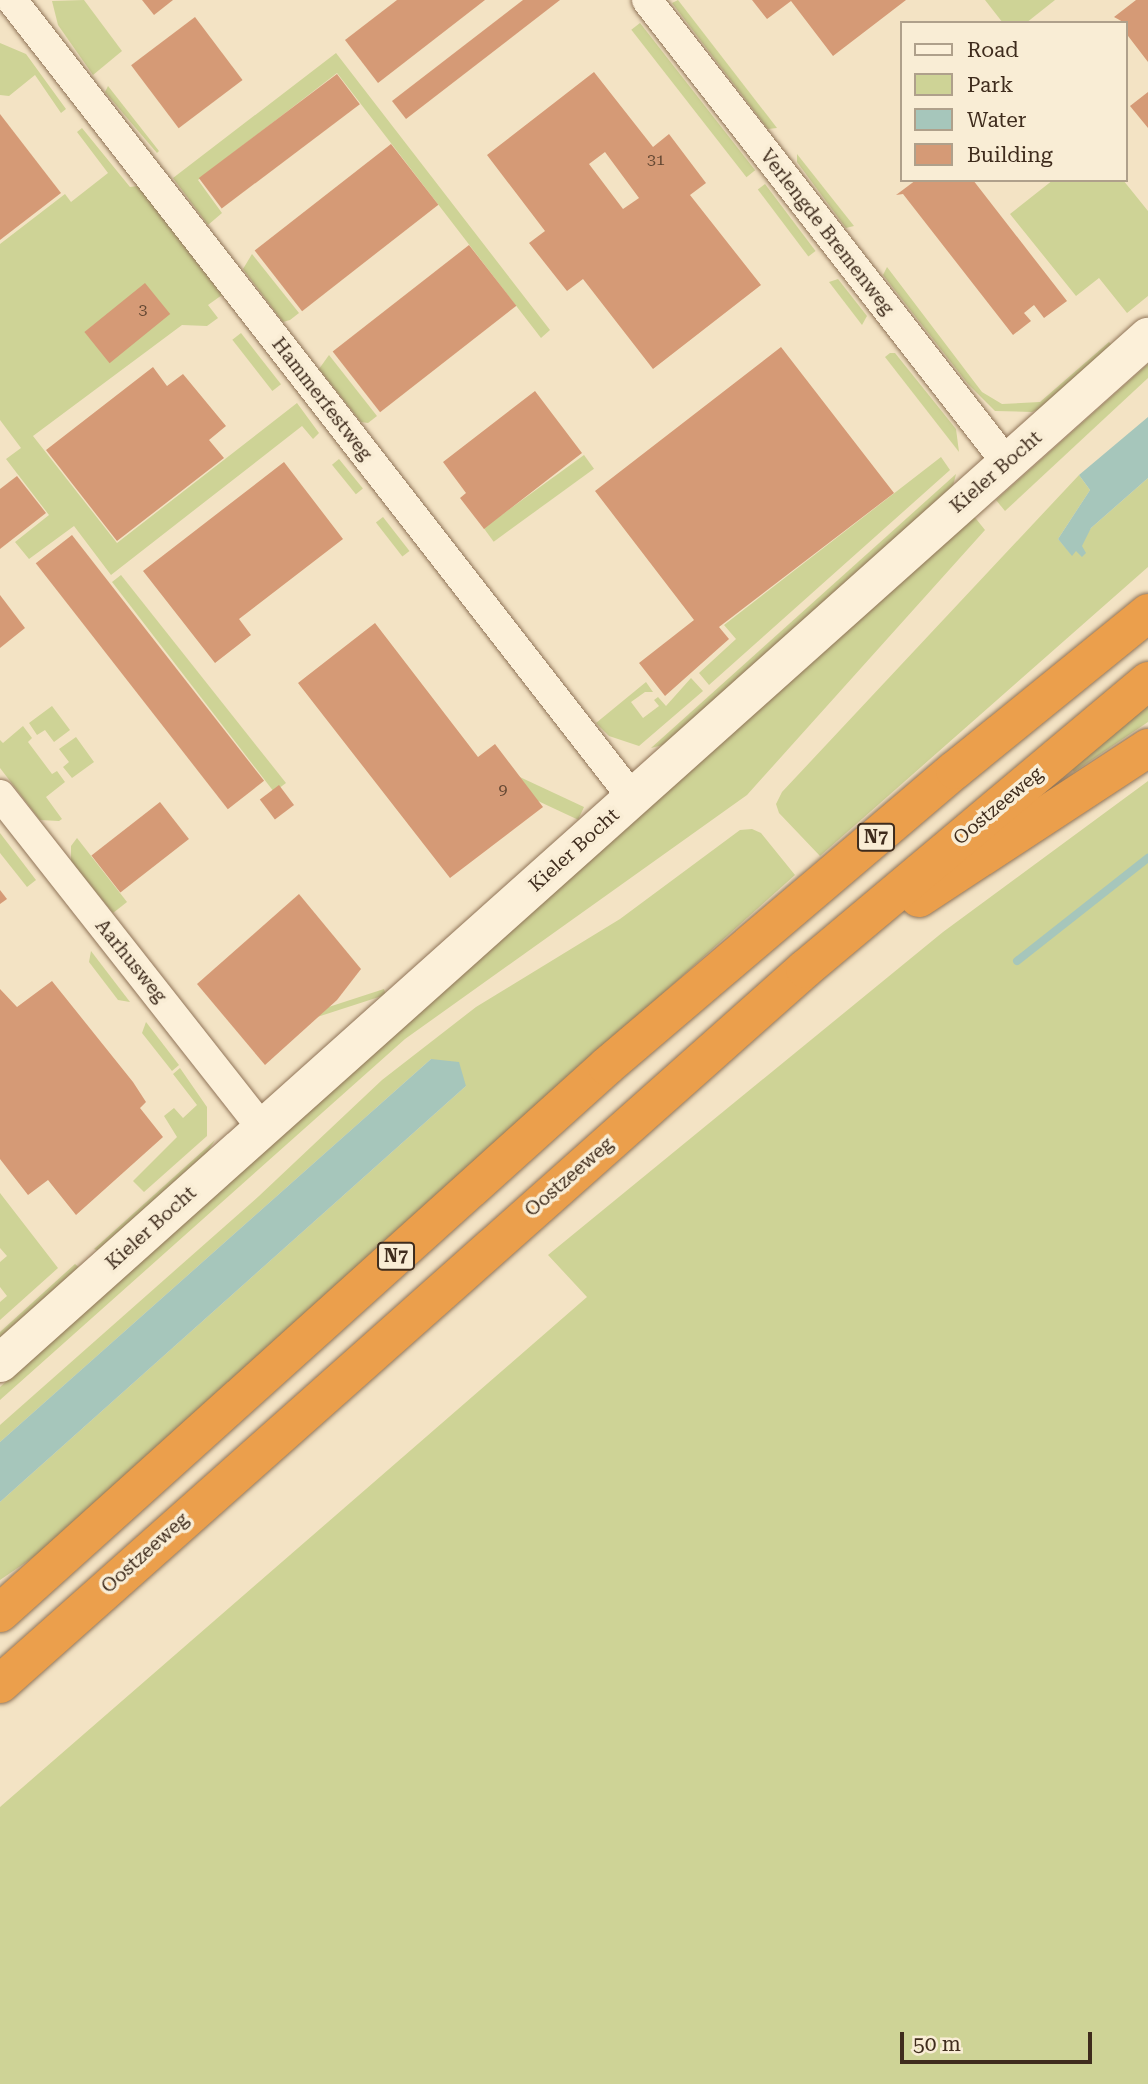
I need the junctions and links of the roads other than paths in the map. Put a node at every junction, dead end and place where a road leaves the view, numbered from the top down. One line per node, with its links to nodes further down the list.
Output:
1 (12, 0): 9 (street, Hammerfestweg)
2 (647, 0): 4 (street, Verlengde Bremenweg)
3 (1148, 337): 4 (street, Kieler Bocht)
4 (1007, 463): 9 (street, Kieler Bocht)
5 (1148, 613): 13 (highway, N7)
6 (1148, 681): 10 (highway, Oostzeeweg)
7 (1148, 748): 10 (highway)
8 (0, 795): 11 (street, Aarhusweg)
9 (632, 797): 11 (street, Kieler Bocht)
10 (805, 969): 14 (highway, Oostzeeweg)
11 (262, 1128): 12 (street, Kieler Bocht)
12 (0, 1363)
13 (0, 1613)
14 (0, 1684)

